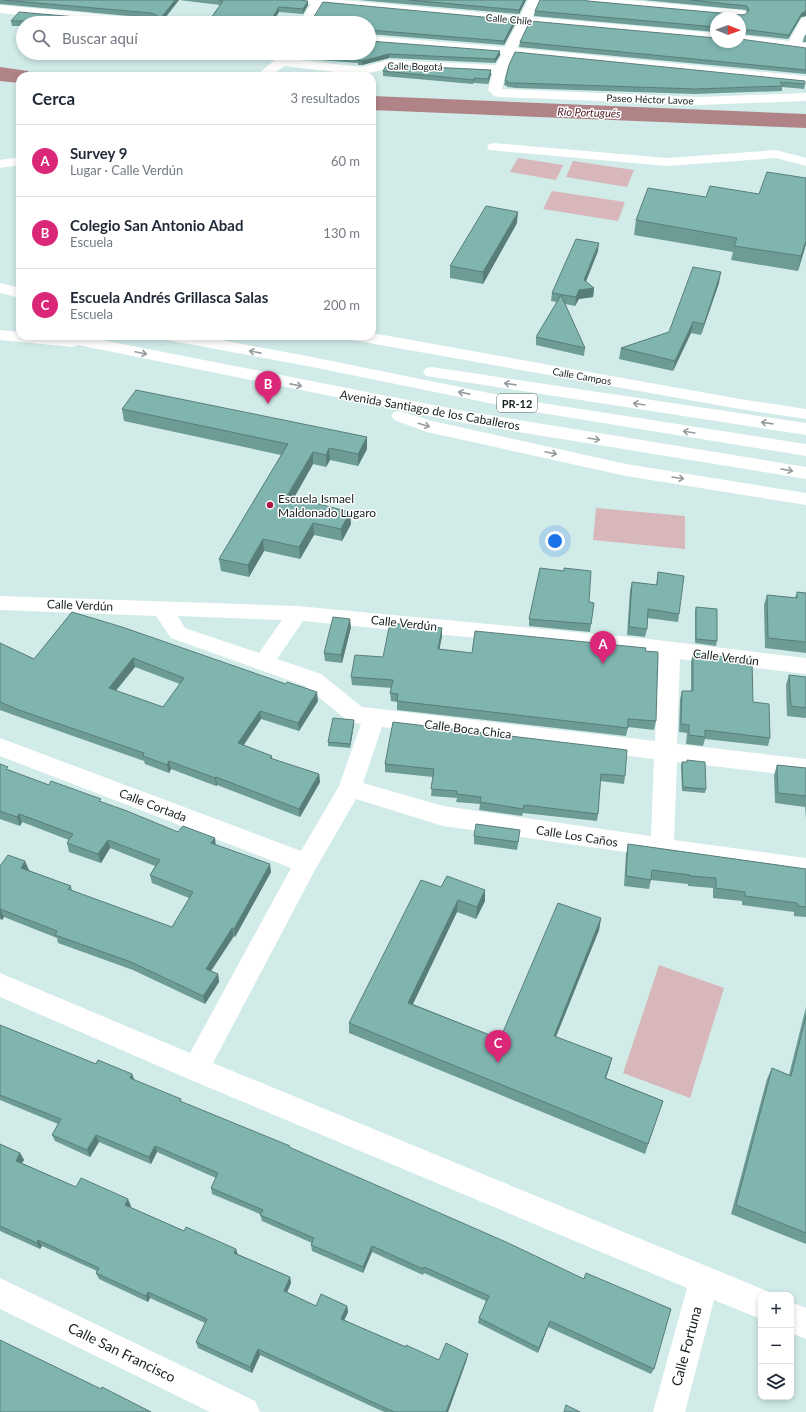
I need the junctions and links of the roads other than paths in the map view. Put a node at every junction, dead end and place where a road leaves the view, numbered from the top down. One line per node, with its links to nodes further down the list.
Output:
1 (302, 0): 4 (main road, Calle Chile)
2 (534, 0): 9 (main road)
3 (588, 0): 6 (main road)
4 (320, 1): 8 (main road); 9 (main road, Calle Chile)
5 (0, 9): 7 (main road)
6 (730, 12)
7 (76, 16)
8 (310, 16)
9 (525, 20): 11 (main road, Calle Chile); 15 (main road)
10 (806, 21): 14 (main road)
11 (710, 36)
12 (746, 40): 14 (main road)
13 (376, 41): 15 (main road)
14 (800, 46)
15 (510, 52): 18 (main road); 20 (main road)
16 (281, 60): 19 (main road)
17 (301, 60): 18 (main road, Calle Bogotá)
18 (501, 69): 21 (main road, Paseo Héctor Lavoe)
19 (268, 72)
20 (806, 80)
21 (806, 97)
22 (494, 147): 24 (main road)
23 (16, 162): 25 (main road)
24 (806, 162)
25 (0, 164)
26 (0, 288): 27 (main road)
27 (16, 292)
28 (0, 303): 29 (main road)
29 (16, 306)
30 (0, 325): 31 (main road)
31 (16, 328)
32 (0, 335): 33 (main road)
33 (16, 337)
34 (376, 339): 41 (main road, Calle Campos)
35 (52, 340): 38 (main road)
36 (77, 340): 38 (main road, Avenida Santiago de los Caballeros / PR-12)
37 (194, 340): 39 (main road, Avenida Santiago de los Caballeros / PR-12, one-way to 37)
38 (103, 345): 40 (main road, Avenida Santiago de los Caballeros / PR-12, one-way to 40)
39 (307, 361): 42 (main road, one-way to 39); 43 (main road, Avenida Santiago de los Caballeros / PR-12, one-way to 39)
40 (349, 395): 44 (main road, Avenida Santiago de los Caballeros / PR-12, one-way to 44); 45 (main road, one-way to 45)
41 (806, 414)
42 (806, 429)
43 (806, 450)
44 (806, 473)
45 (806, 499)
46 (0, 602): 47 (main road, Calle Verdún)
47 (162, 608): 48 (main road, Calle Verdún); 50 (main road, Calle Boca Chica)
48 (297, 613): 49 (main road, Calle Verdún); 50 (main road)
49 (670, 650): 51 (main road, Calle Verdún); 54 (main road)
50 (264, 663): 52 (main road, Calle Boca Chica)
51 (806, 666)
52 (374, 718): 54 (main road, Calle Boca Chica); 56 (main road)
53 (0, 746): 58 (main road, Calle Cortada)
54 (666, 752): 55 (main road, Calle Boca Chica); 57 (main road)
55 (806, 768)
56 (350, 788): 57 (main road, Calle Los Caños); 58 (main road)
57 (662, 848): 59 (main road, Calle Los Caños)
58 (306, 863): 61 (main road)
59 (806, 868)
60 (0, 985): 61 (main road)
61 (196, 1069): 62 (main road)
62 (704, 1280): 64 (main road); 68 (main road, Calle Fortuna)
63 (0, 1293): 67 (main road, Calle San Francisco)
64 (758, 1303)
65 (794, 1318): 66 (main road)
66 (806, 1324)
67 (244, 1412)
68 (669, 1412)

